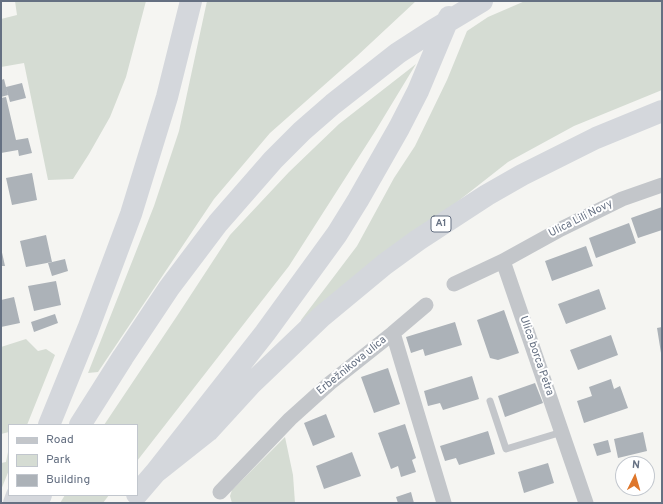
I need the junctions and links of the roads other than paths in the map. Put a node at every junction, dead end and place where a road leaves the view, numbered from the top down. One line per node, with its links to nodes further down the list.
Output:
1 (191, 1): 11 (highway)
2 (456, 1): 14 (highway)
3 (482, 1): 12 (highway)
4 (662, 111): 14 (highway, A1)
5 (662, 185): 6 (street, Ulica Lili Novy)
6 (503, 261): 7 (street); 13 (street, Ulica borca Petra)
7 (454, 284)
8 (426, 305): 9 (street)
9 (393, 333): 15 (street, Erbežnikova ulica); 17 (street, Erbežnikova ulica)
10 (490, 401): 13 (lane)
11 (49, 424)
12 (81, 424)
13 (562, 432): 18 (street, Ulica borca Petra)
14 (155, 473): 16 (highway, A1)
15 (220, 492)
16 (138, 494)
17 (444, 503)
18 (586, 503)

